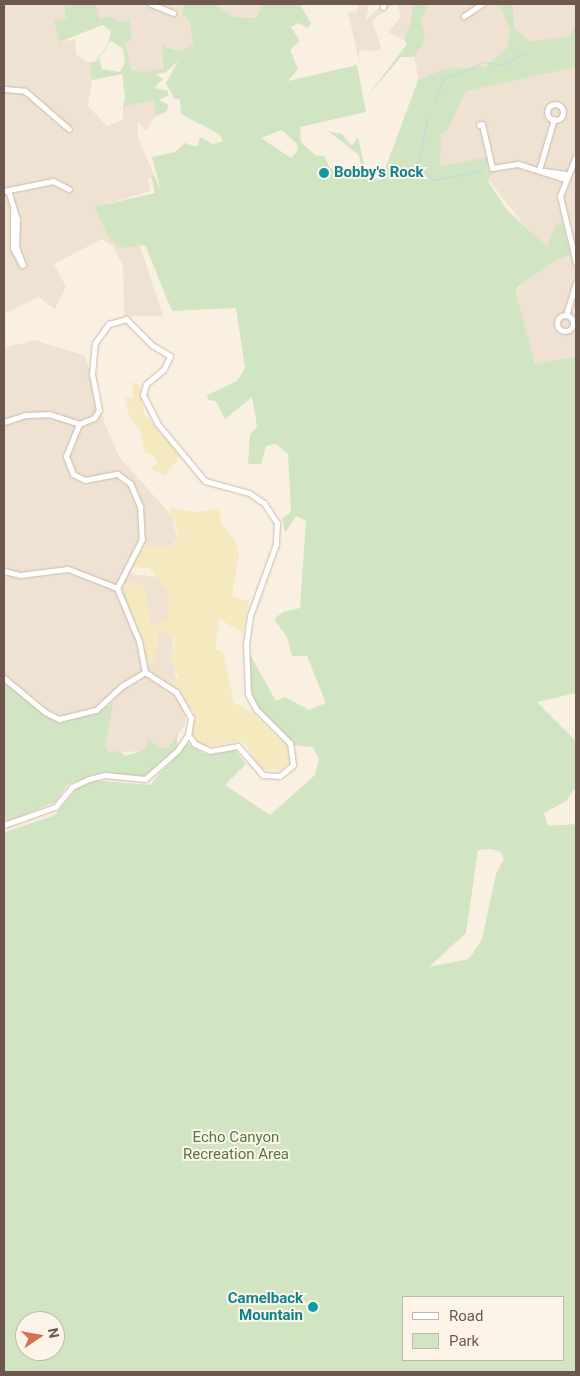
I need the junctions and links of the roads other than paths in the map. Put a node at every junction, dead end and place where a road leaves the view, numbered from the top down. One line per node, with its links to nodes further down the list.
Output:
1 (151, 4): 3 (street)
2 (482, 4): 4 (street)
3 (173, 13)
4 (464, 16)
5 (4, 89): 8 (street)
6 (554, 119): 10 (street)
7 (479, 125): 10 (street)
8 (69, 129)
9 (576, 156): 11 (street)
10 (542, 170): 11 (street)
11 (566, 177): 15 (street)
12 (68, 189): 13 (street)
13 (6, 191): 14 (street)
14 (13, 209): 14 (street)
15 (576, 263)
16 (576, 283): 17 (street)
17 (566, 315)
18 (4, 422): 19 (street)
19 (79, 424): 21 (street); 24 (street)
20 (4, 571): 21 (street)
21 (117, 588): 22 (street)
22 (145, 672): 23 (street); 24 (street)
23 (4, 678)
24 (188, 735): 25 (street)
25 (4, 825)

